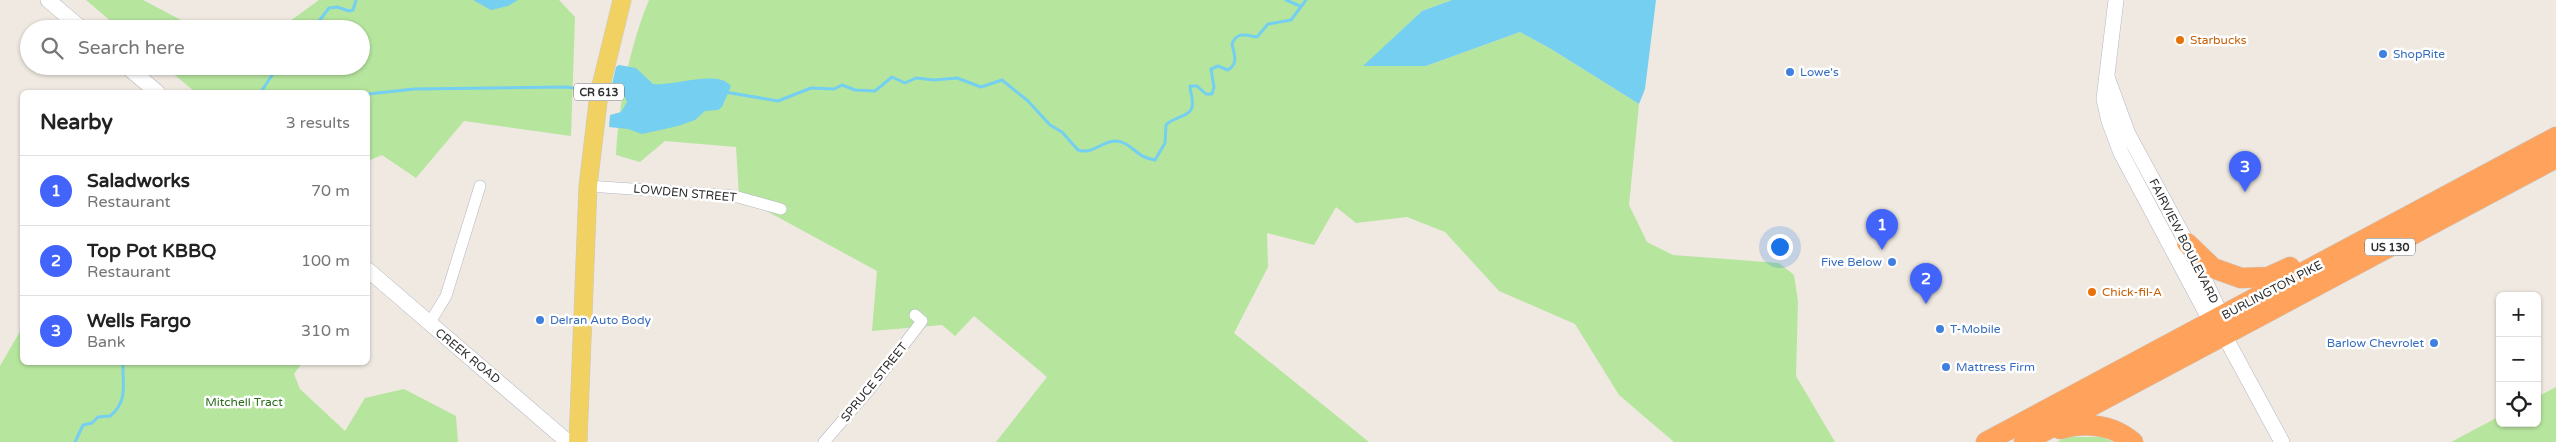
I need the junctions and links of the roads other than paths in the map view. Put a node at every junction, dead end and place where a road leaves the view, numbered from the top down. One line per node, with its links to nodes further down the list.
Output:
1 (48, 0): 4 (street)
2 (622, 0): 11 (main road, CR 613)
3 (2116, 0): 6 (street, FAIRVIEW BOULEVARD)
4 (71, 20)
5 (137, 75): 7 (street)
6 (2107, 77): 13 (street, FAIRVIEW BOULEVARD); 18 (street, FAIRVIEW BOULEVARD)
7 (156, 90)
8 (2556, 137): 14 (highway, BURLINGTON PIKE / US 130)
9 (2556, 158): 18 (highway, BURLINGTON PIKE / US 130)
10 (480, 186): 17 (street)
11 (588, 186): 12 (street, LOWDEN STREET); 21 (main road, CR 613)
12 (781, 209)
13 (2187, 243): 14 (highway); 18 (street, FAIRVIEW BOULEVARD)
14 (2341, 253): 18 (highway, BURLINGTON PIKE / US 130)
15 (370, 272): 17 (street, CREEK ROAD)
16 (919, 318): 22 (street, SPRUCE STREET)
17 (429, 324): 20 (street, CREEK ROAD)
18 (2219, 325): 19 (highway, BURLINGTON PIKE / US 130); 23 (highway, BURLINGTON PIKE / US 130); 25 (street)
19 (2030, 439): 24 (highway)
20 (568, 442)
21 (578, 442)
22 (824, 442)
23 (1986, 442)
24 (2133, 442)
25 (2282, 442)

